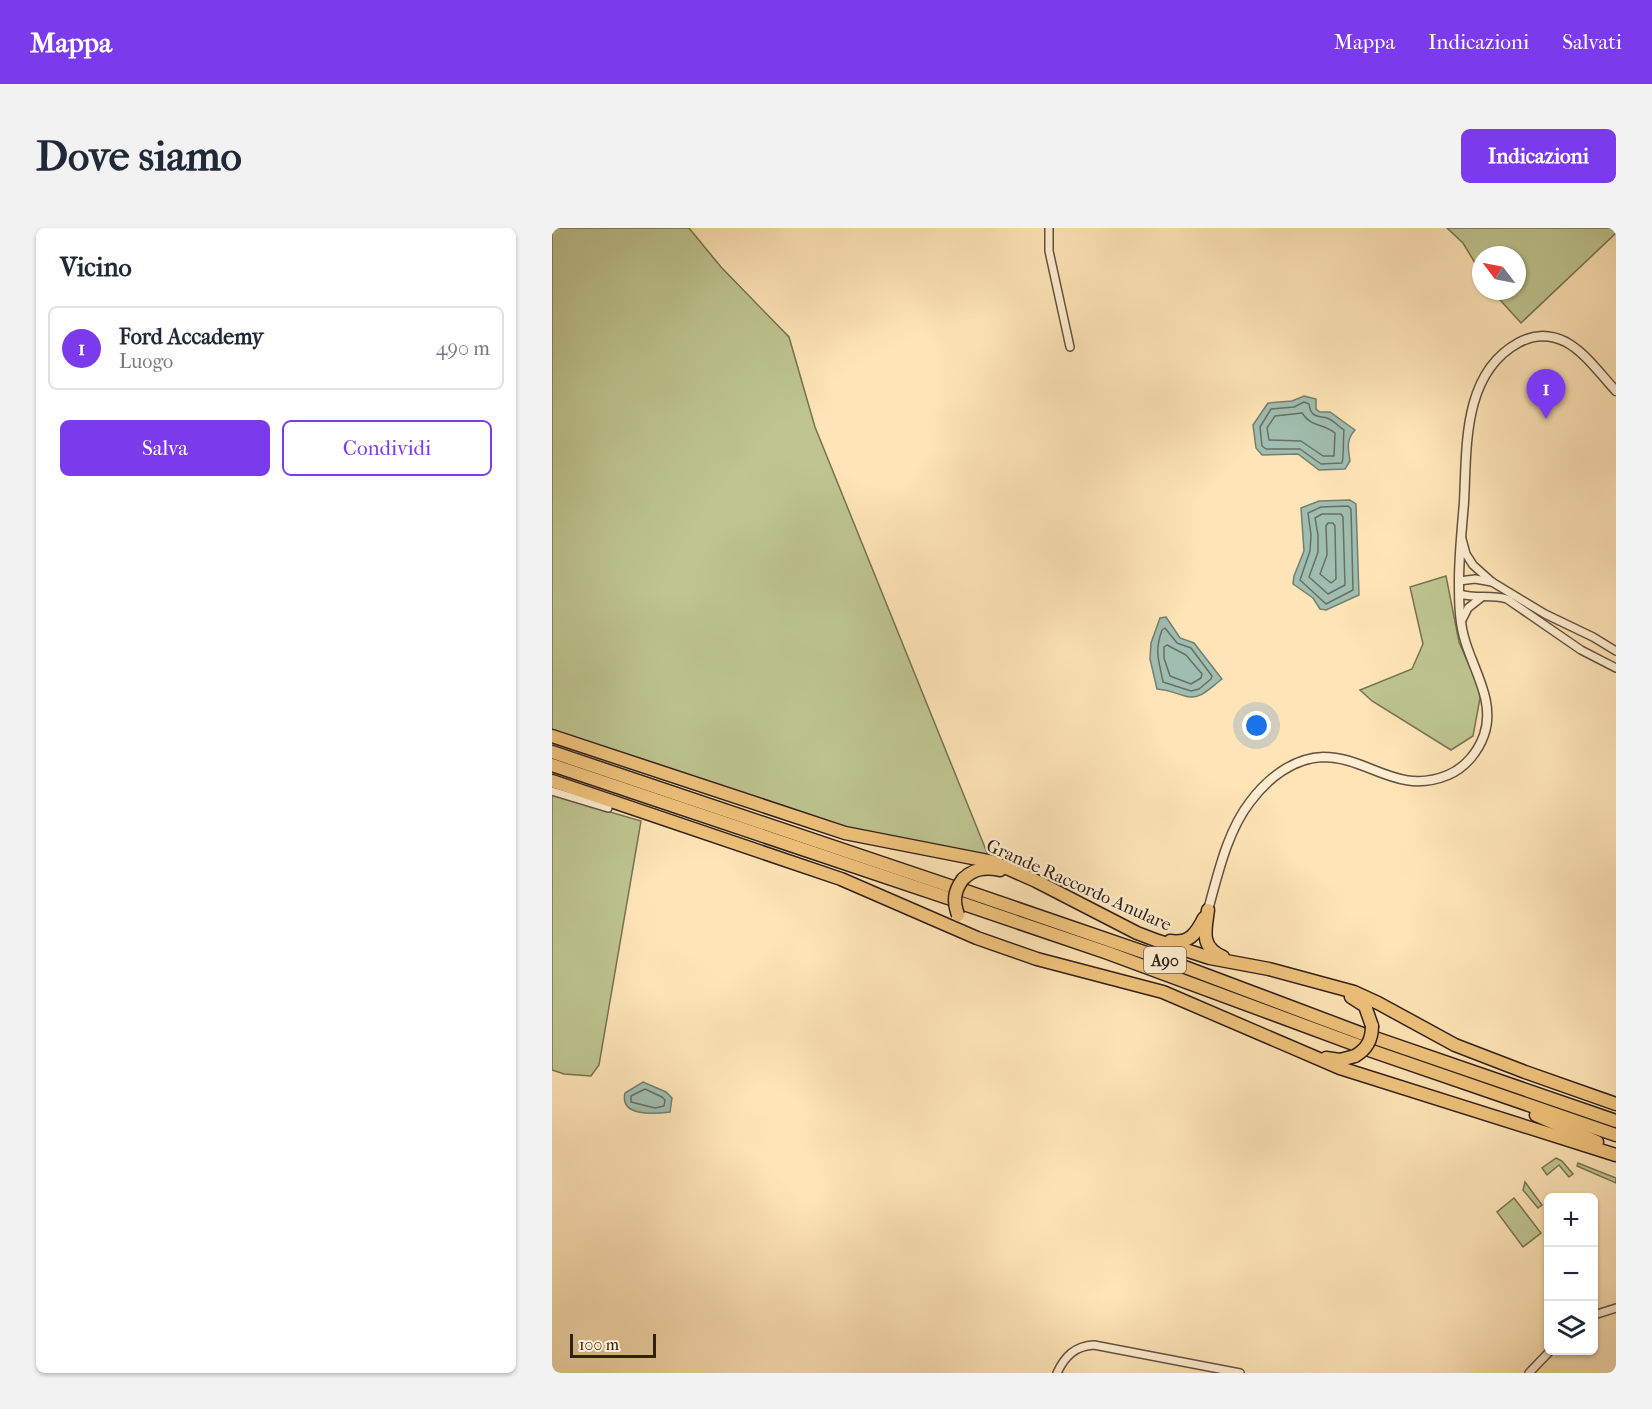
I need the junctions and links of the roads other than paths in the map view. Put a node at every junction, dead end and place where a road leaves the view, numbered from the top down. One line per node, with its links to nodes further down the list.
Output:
1 (1048, 228): 2 (street)
2 (1070, 347)
3 (1616, 391): 4 (street)
4 (1462, 536): 5 (street); 6 (street)
5 (1459, 581): 6 (street); 7 (street)
6 (1492, 582): 10 (street)
7 (1460, 594): 8 (street); 9 (street)
8 (1483, 596): 9 (street); 11 (street)
9 (1461, 622): 21 (street)
10 (1614, 650): 11 (street)
11 (1605, 662): 12 (street)
12 (1616, 668)
13 (552, 736): 19 (highway, Grande Raccordo Anulare)
14 (552, 752): 20 (highway, A90)
15 (552, 765): 20 (highway, A90)
16 (552, 781): 23 (highway)
17 (552, 791): 18 (street)
18 (608, 808)
19 (1036, 881): 20 (highway); 22 (highway, Grande Raccordo Anulare)
20 (957, 891): 23 (highway, bridge); 25 (highway, A90)
21 (1208, 910): 22 (highway); 24 (highway)
22 (1137, 933): 24 (highway, Grande Raccordo Anulare); 25 (highway)
23 (1013, 950): 26 (highway)
24 (1269, 969): 29 (highway, Grande Raccordo Anulare)
25 (1367, 1042): 26 (highway); 27 (highway, A90); 28 (highway, A90)
26 (1301, 1052): 33 (highway)
27 (1469, 1085): 32 (highway, A90); 33 (highway)
28 (1540, 1095): 30 (highway); 31 (highway, A90)
29 (1616, 1104)
30 (1616, 1114)
31 (1616, 1121)
32 (1616, 1135)
33 (1616, 1153)
34 (1616, 1308): 35 (street)
35 (1598, 1313)
36 (1546, 1355): 39 (street)
37 (1057, 1373): 38 (street)
38 (1240, 1373)
39 (1529, 1373)

